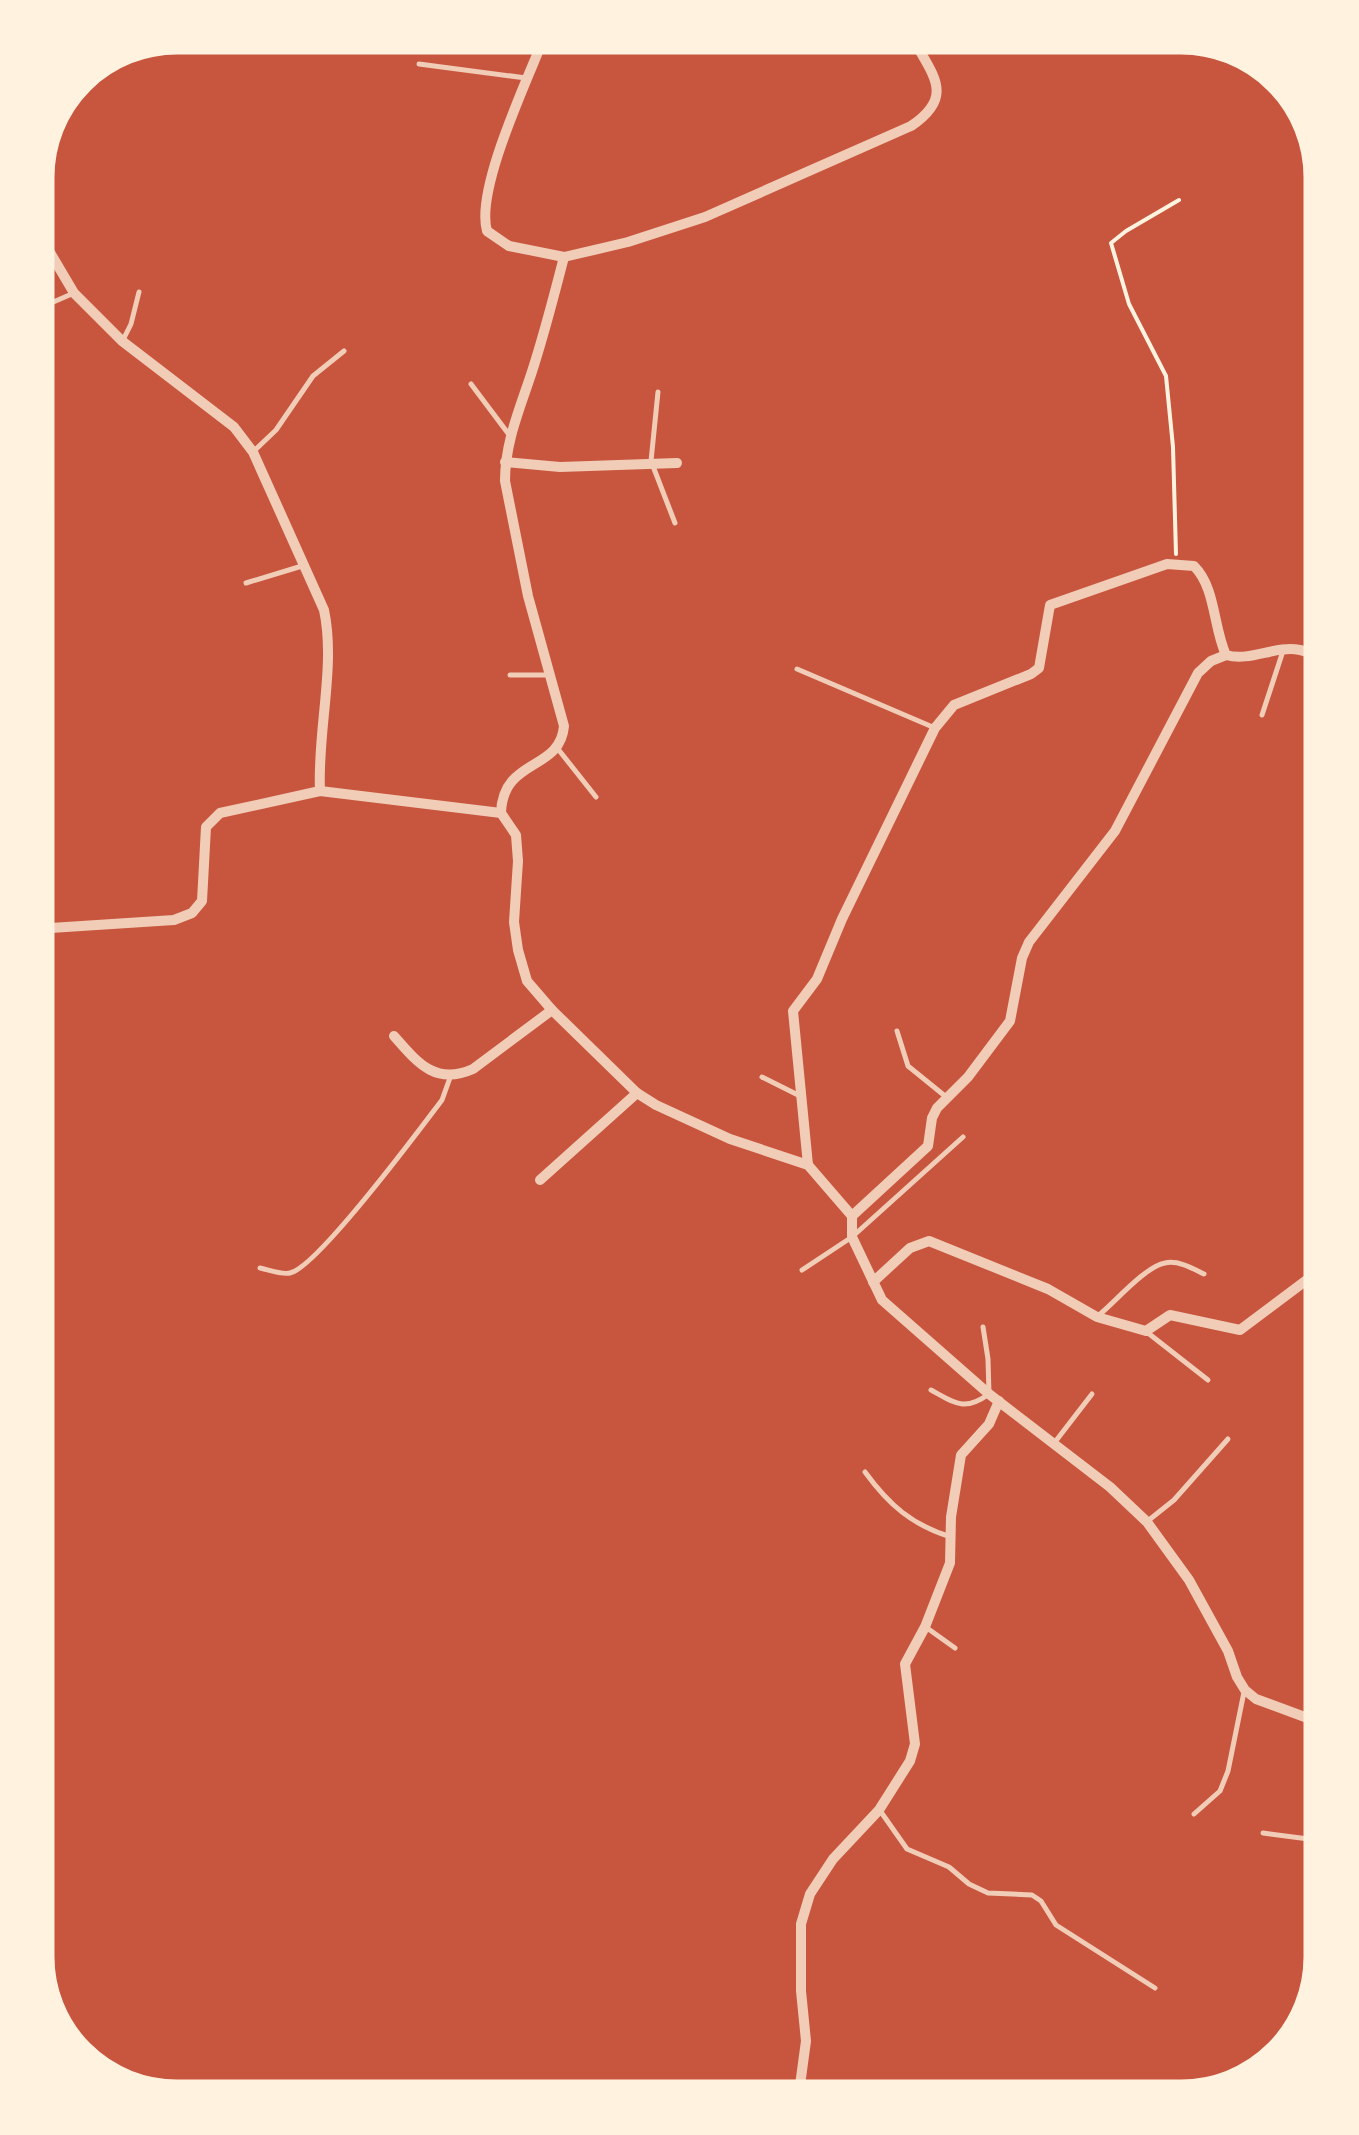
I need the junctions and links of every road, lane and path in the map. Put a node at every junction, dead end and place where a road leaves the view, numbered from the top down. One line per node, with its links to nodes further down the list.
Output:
1 (538, 52): 4 (street)
2 (920, 53): 6 (street)
3 (420, 64): 4 (lane)
4 (528, 78): 6 (street)
5 (1180, 200): 21 (path)
6 (564, 257): 15 (street)
7 (53, 258): 9 (street)
8 (139, 292): 11 (lane)
9 (74, 293): 10 (lane); 11 (street)
10 (53, 302)
11 (122, 341): 16 (street)
12 (344, 351): 16 (lane)
13 (471, 384): 15 (lane)
14 (658, 392): 18 (lane)
15 (510, 436): 17 (street)
16 (253, 452): 22 (street)
17 (505, 462): 18 (street); 29 (street)
18 (652, 462): 19 (street); 20 (lane)
19 (677, 463)
20 (675, 523)
21 (1177, 564): 26 (street); 31 (street)
22 (302, 566): 23 (lane); 33 (street)
23 (246, 583)
24 (1284, 650): 25 (street); 26 (street); 30 (lane)
25 (1306, 653)
26 (1226, 655): 44 (street)
27 (797, 669): 31 (lane)
28 (510, 674): 29 (lane)
29 (550, 675): 32 (street)
30 (1262, 715)
31 (935, 728): 43 (street)
32 (558, 749): 34 (lane); 35 (street)
33 (320, 791): 35 (street); 36 (street)
34 (596, 797)
35 (500, 813): 37 (street)
36 (53, 929)
37 (552, 1010): 40 (street); 42 (street)
38 (898, 1030): 44 (lane)
39 (394, 1036): 40 (street)
40 (452, 1075): 50 (lane)
41 (762, 1077): 43 (lane)
42 (637, 1093): 46 (street); 47 (street)
43 (800, 1096): 46 (street)
44 (948, 1098): 48 (street)
45 (963, 1136): 49 (lane)
46 (808, 1166): 48 (street)
47 (540, 1180)
48 (852, 1216): 49 (street)
49 (852, 1237): 51 (lane); 54 (street)
50 (260, 1268)
51 (802, 1270)
52 (1204, 1274): 55 (lane)
53 (1306, 1280): 57 (street)
54 (873, 1282): 55 (street); 60 (street)
55 (1097, 1317): 57 (street)
56 (983, 1327): 60 (lane)
57 (1146, 1331): 58 (lane)
58 (1208, 1380)
59 (931, 1390): 60 (lane)
60 (988, 1394): 62 (street)
61 (1092, 1394): 64 (lane)
62 (999, 1402): 64 (street); 67 (street)
63 (1228, 1439): 66 (lane)
64 (1054, 1444): 66 (street)
65 (865, 1472): 67 (lane)
66 (1147, 1522): 70 (street)
67 (952, 1537): 68 (street)
68 (925, 1626): 69 (lane); 72 (street)
69 (955, 1648)
70 (1245, 1690): 71 (street); 73 (lane)
71 (1306, 1716)
72 (879, 1810): 76 (lane); 77 (street)
73 (1194, 1814)
74 (1264, 1833): 75 (lane)
75 (1306, 1839)
76 (1155, 1988)
77 (800, 2082)

